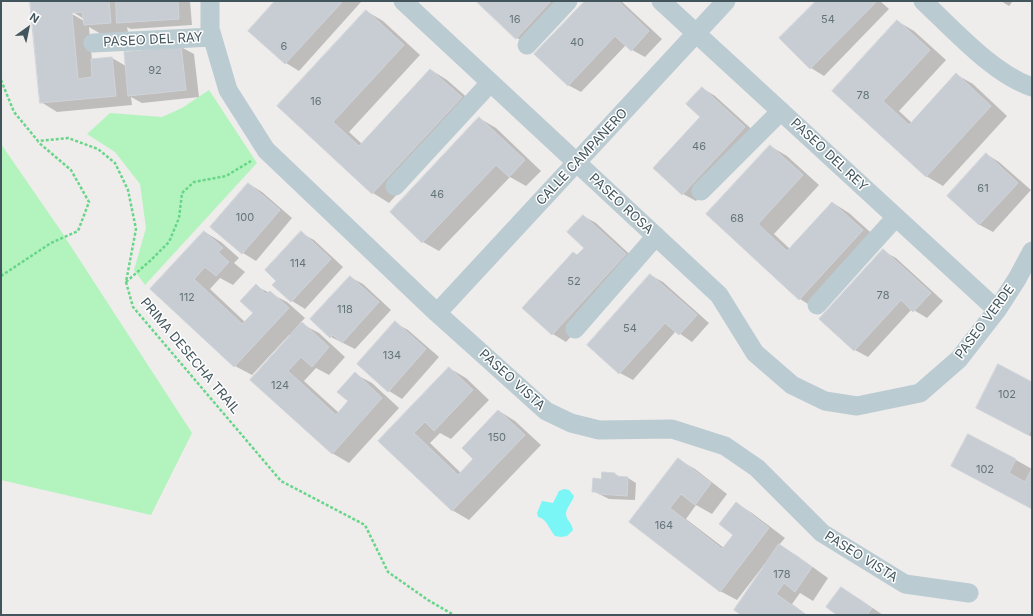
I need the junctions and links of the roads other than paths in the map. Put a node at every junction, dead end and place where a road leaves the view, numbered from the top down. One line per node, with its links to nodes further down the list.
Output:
1 (210, 1): 8 (street, PASEO VISTA)
2 (403, 1): 11 (street, PASEO ROSA)
3 (568, 1): 10 (street)
4 (661, 1): 7 (street, PASEO DEL REY)
5 (726, 1): 7 (street, CALLE CAMPANERO)
6 (923, 1): 12 (street)
7 (696, 33): 13 (street, PASEO DEL REY); 14 (street, CALLE CAMPANERO)
8 (212, 37): 9 (street, PASEO DEL RAY); 22 (street, PASEO VISTA)
9 (93, 43)
10 (527, 45)
11 (490, 83): 14 (street, PASEO ROSA); 15 (street)
12 (1032, 87)
13 (781, 111): 16 (street); 17 (street, PASEO DEL REY)
14 (577, 163): 18 (street, PASEO ROSA); 22 (street, CALLE CAMPANERO)
15 (394, 186)
16 (701, 191)
17 (896, 217): 20 (street); 21 (street, PASEO DEL REY)
18 (656, 236): 23 (street); 24 (street, PASEO ROSA)
19 (1032, 250): 21 (street, PASEO VERDE)
20 (817, 305)
21 (997, 310): 24 (street, PASEO VERDE)
22 (437, 313): 25 (street, PASEO VISTA)
23 (575, 329)
24 (792, 385)
25 (969, 593)

